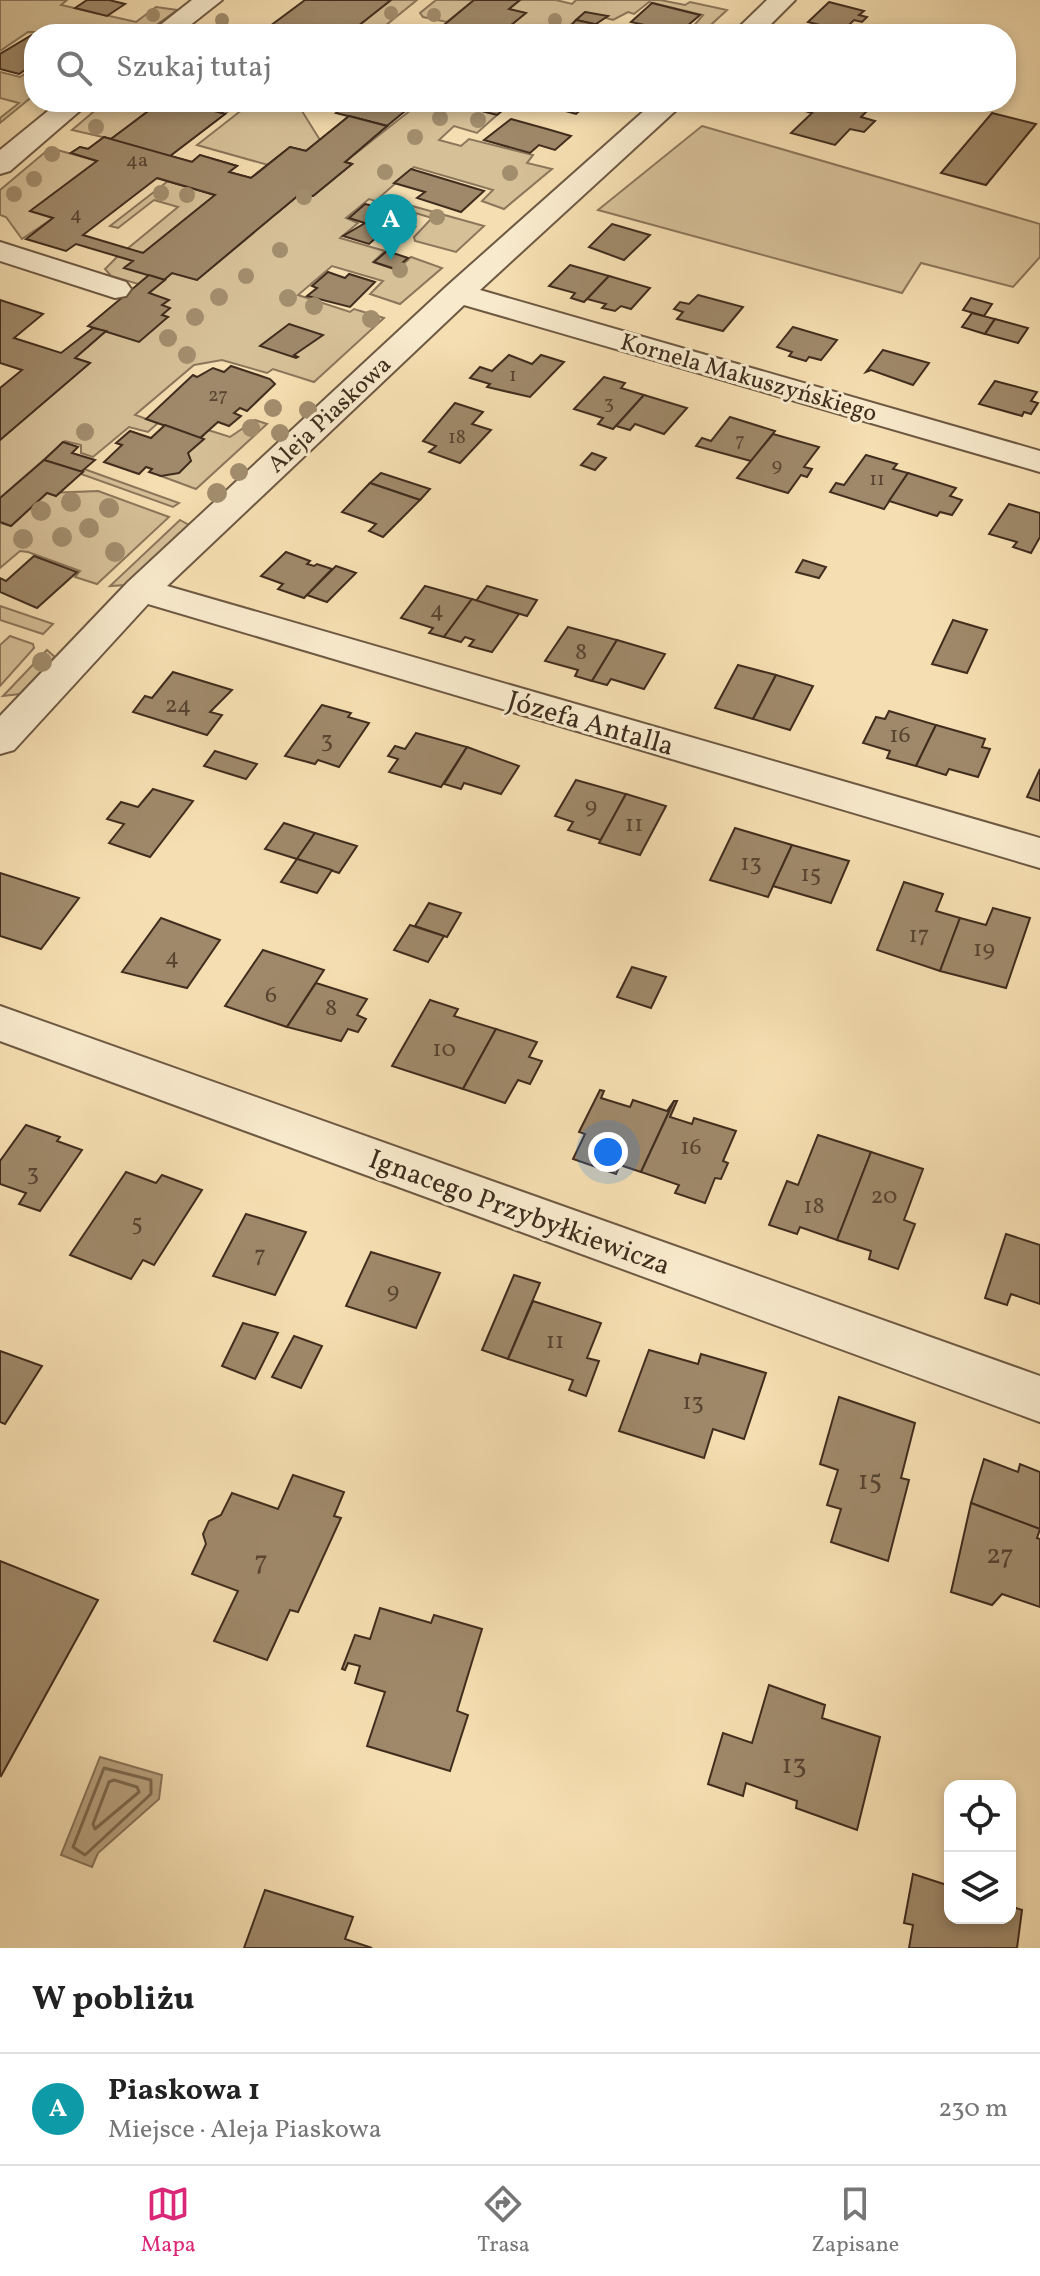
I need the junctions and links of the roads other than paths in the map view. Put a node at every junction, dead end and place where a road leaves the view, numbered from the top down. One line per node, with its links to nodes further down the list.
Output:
1 (209, 0): 3 (street)
2 (782, 0): 4 (street)
3 (176, 24)
4 (756, 24)
5 (64, 112): 7 (street)
6 (660, 112): 10 (street, Aleja Piaskowa)
7 (0, 165)
8 (0, 251): 9 (street)
9 (115, 289)
10 (458, 293): 11 (street, Kornela Makuszyńskiego); 12 (street, Aleja Piaskowa)
11 (1040, 462)
12 (141, 590): 13 (street, Aleja Piaskowa); 14 (street, Józefa Antalla)
13 (0, 740)
14 (1040, 853)
15 (0, 1023): 16 (street, Ignacego Przybyłkiewicza)
16 (1040, 1399)

